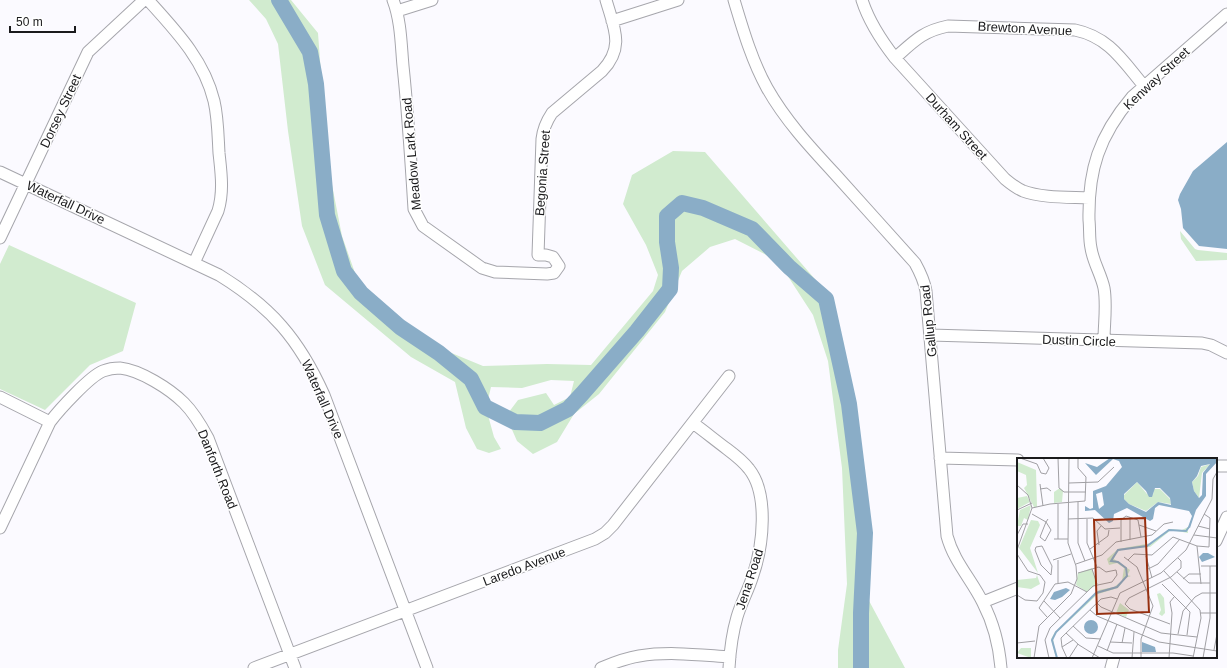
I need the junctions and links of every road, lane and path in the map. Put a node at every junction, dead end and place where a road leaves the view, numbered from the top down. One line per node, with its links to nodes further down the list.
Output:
1 (144, 0): 15 (street, Dorsey Street)
2 (148, 0): 18 (street)
3 (393, 0): 9 (street, Meadow Lark Road)
4 (432, 0): 9 (street)
5 (606, 0): 11 (street, Begonia Street)
6 (678, 0): 11 (street)
7 (734, 0): 20 (street, Gallup Road)
8 (862, 0): 12 (street, Durham Street)
9 (397, 11): 19 (street, Meadow Lark Road)
10 (1227, 14): 13 (street, Kenway Street)
11 (612, 21): 19 (street, Begonia Street)
12 (895, 58): 13 (street, Brewton Avenue); 16 (street, Durham Street)
13 (1144, 86): 16 (street, Kenway Street)
14 (0, 172): 15 (street, Waterfall Drive)
15 (25, 184): 17 (street, Dorsey Street); 18 (street, Waterfall Drive)
16 (1089, 198): 21 (street, Kenway Street)
17 (0, 238)
18 (194, 263): 34 (street, Waterfall Drive)
19 (559, 266)
20 (930, 335): 21 (street, Dustin Circle); 27 (street, Gallup Road)
21 (1104, 340): 22 (street, Dustin Circle)
22 (1227, 352)
23 (729, 376): 26 (street, Laredo Avenue)
24 (0, 397): 25 (street)
25 (50, 422): 30 (street, Danforth Road); 35 (street, Danforth Road)
26 (693, 423): 34 (street, Laredo Avenue); 37 (street, Jena Road)
27 (940, 458): 28 (street); 33 (street, Gallup Road)
28 (1017, 460)
29 (1227, 517): 31 (street)
30 (0, 528)
31 (1217, 539)
32 (1017, 588): 33 (street)
33 (983, 602): 42 (street, Gallup Road)
34 (406, 611): 35 (street, Laredo Avenue); 40 (street, Waterfall Drive)
35 (290, 655): 38 (street, Laredo Avenue); 39 (street, Danforth Road)
36 (1114, 658): 43 (street)
37 (730, 662): 41 (street)
38 (254, 668)
39 (295, 668)
40 (427, 668)
41 (601, 668)
42 (1002, 668)
43 (1111, 668)

